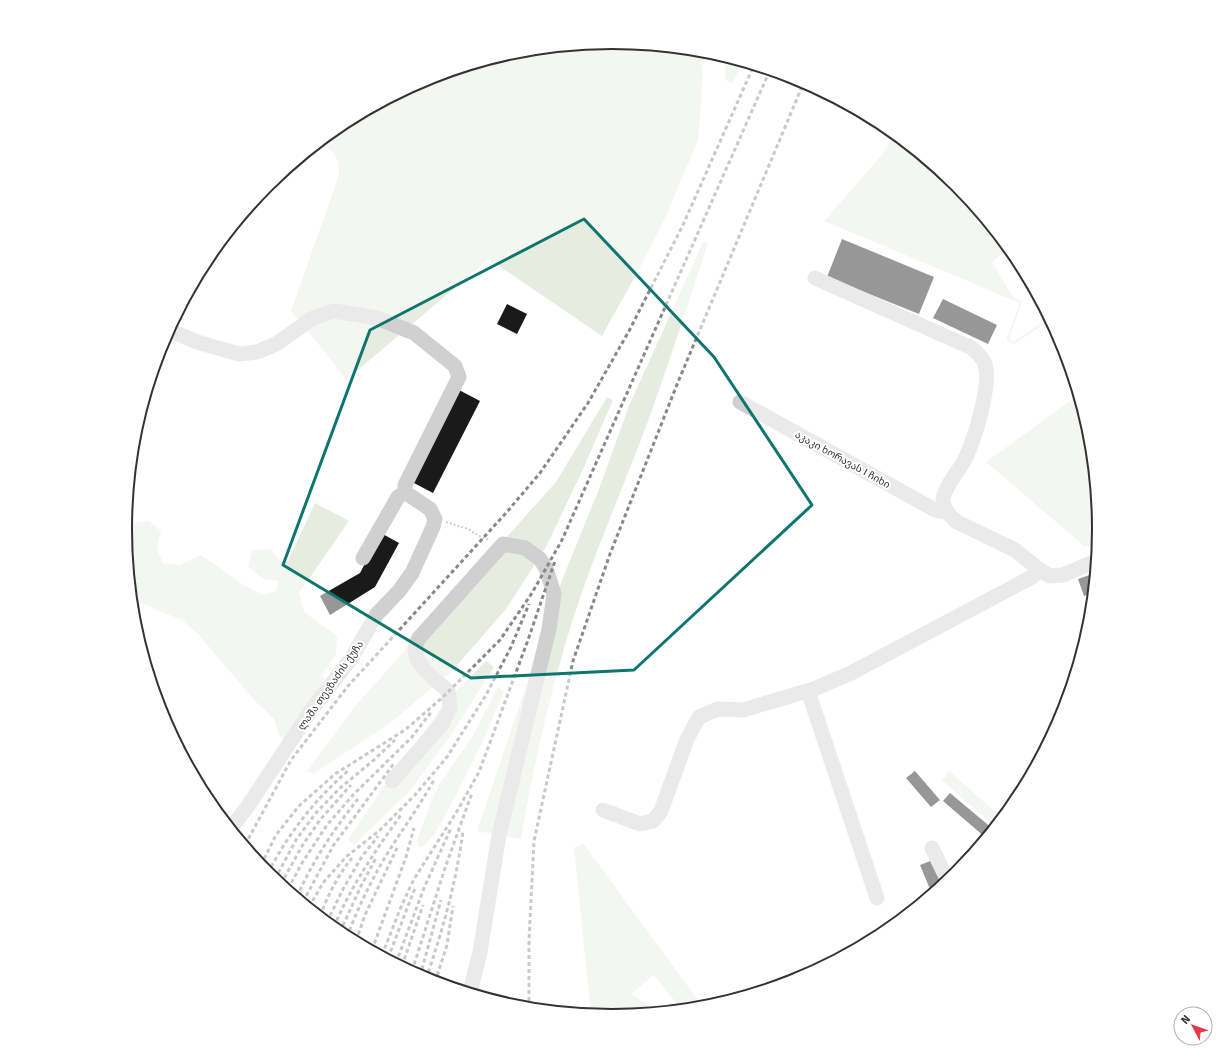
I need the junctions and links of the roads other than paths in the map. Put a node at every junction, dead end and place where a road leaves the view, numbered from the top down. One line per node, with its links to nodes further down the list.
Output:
1 (815, 278): 5 (street)
2 (175, 332): 4 (street)
3 (740, 402): 5 (street, აკაკი ხორავას I ჩიხი)
4 (405, 492): 6 (street); 12 (street, ლაშა თევზაძის ქუჩა)
5 (947, 512): 8 (street)
6 (363, 558)
7 (1091, 563): 8 (street)
8 (1040, 570): 9 (street)
9 (808, 691): 11 (street); 15 (street)
10 (392, 781): 16 (street)
11 (603, 810)
12 (234, 824)
13 (932, 848): 14 (street)
14 (945, 875)
15 (877, 898)
16 (471, 988)

